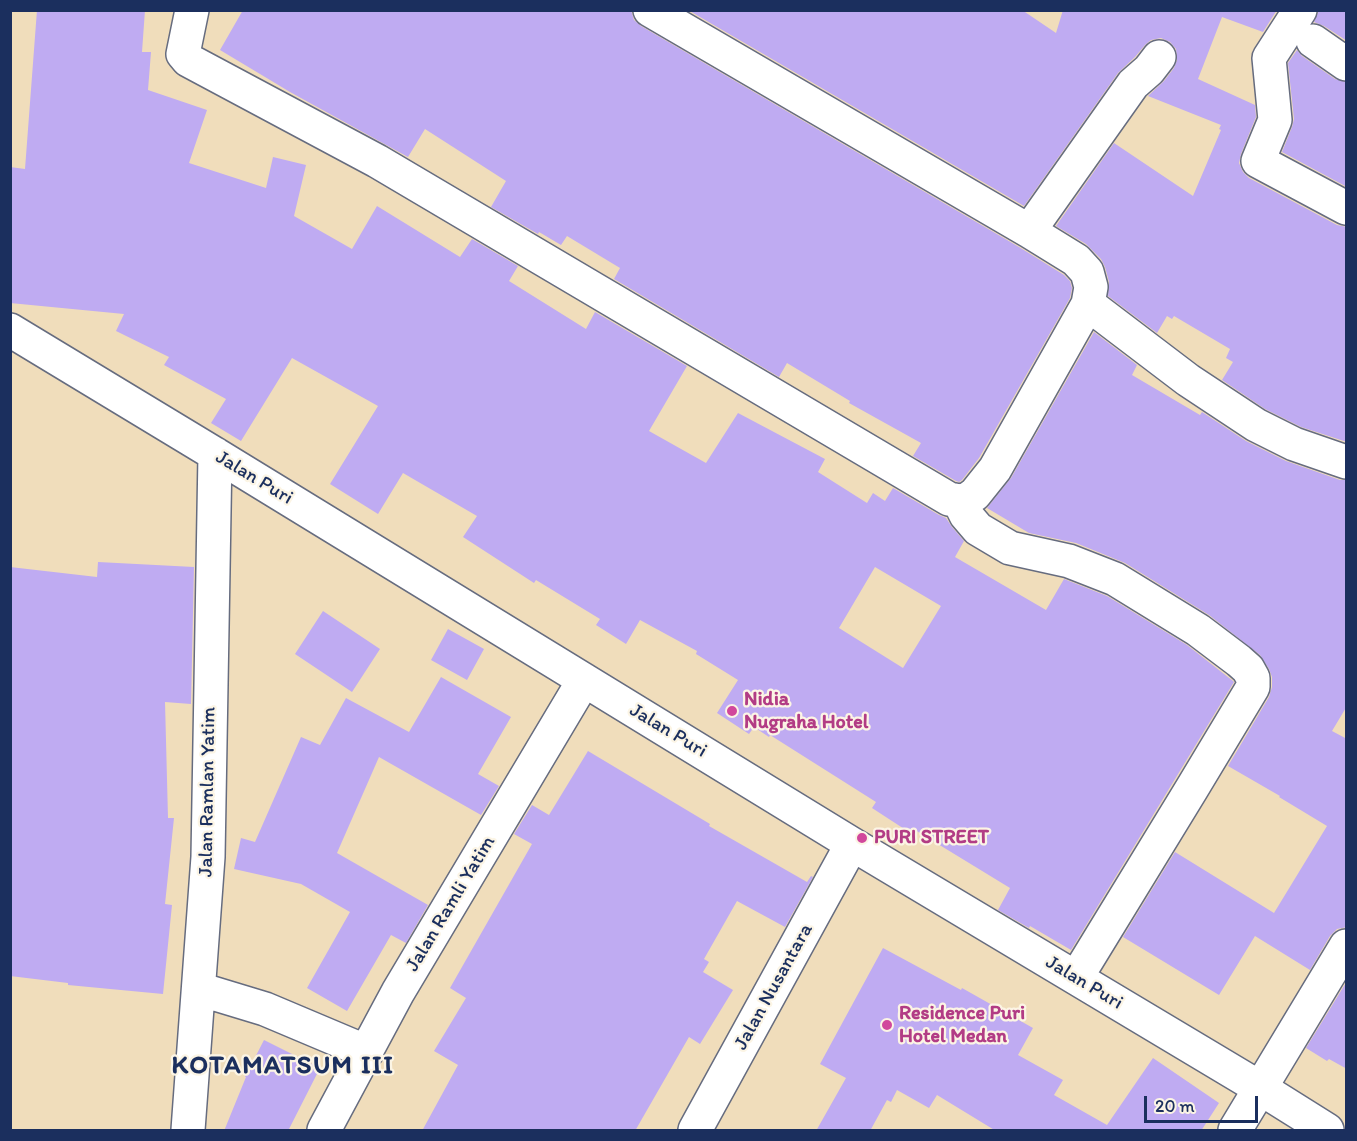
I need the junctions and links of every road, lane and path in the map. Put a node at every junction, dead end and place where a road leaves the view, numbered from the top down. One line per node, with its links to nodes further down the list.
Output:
1 (192, 10): 13 (street)
2 (650, 10): 8 (street)
3 (1300, 10): 7 (street)
4 (1313, 41): 6 (street)
5 (1159, 57): 8 (street)
6 (1347, 64)
7 (1347, 208)
8 (1029, 231): 9 (street)
9 (1088, 304): 12 (street); 13 (street)
10 (10, 330): 11 (street, Jalan Puri)
11 (214, 454): 14 (street, Jalan Puri); 18 (street, Jalan Ramlan Yatim)
12 (1347, 462)
13 (959, 501): 17 (street)
14 (584, 680): 15 (street, Jalan Puri); 19 (street, Jalan Ramli Yatim)
15 (852, 844): 17 (street, Jalan Puri); 23 (street, Jalan Nusantara)
16 (1347, 946): 20 (street)
17 (1076, 978): 20 (street, Jalan Puri)
18 (199, 989): 19 (street); 21 (street, Jalan Ramlan Yatim)
19 (367, 1052): 22 (street, Jalan Ramli Yatim)
20 (1260, 1088): 24 (street); 25 (street, Jalan Puri)
21 (188, 1131)
22 (324, 1131)
23 (695, 1131)
24 (1235, 1131)
25 (1327, 1131)

